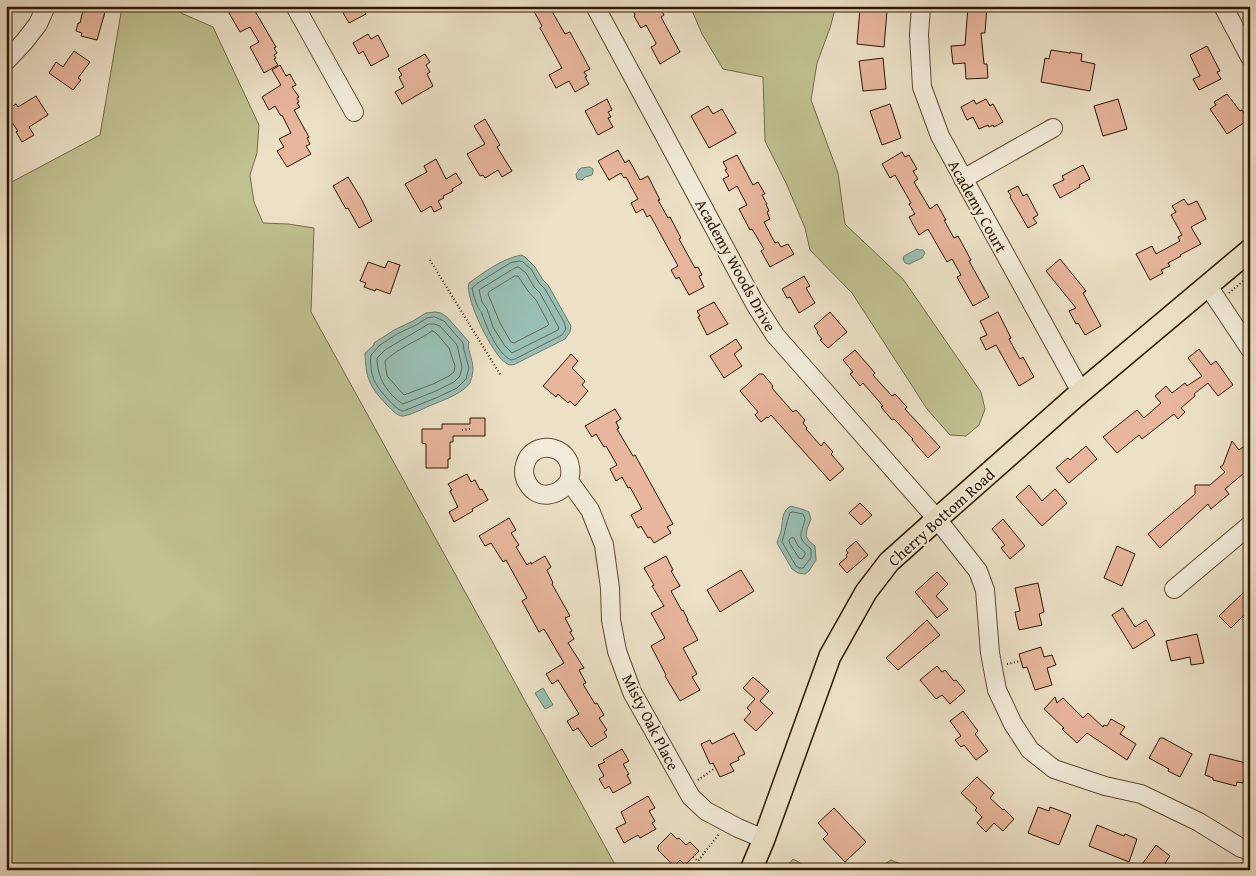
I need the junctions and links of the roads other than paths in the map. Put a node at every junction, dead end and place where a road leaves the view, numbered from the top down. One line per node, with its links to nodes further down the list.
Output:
1 (46, 6): 7 (street)
2 (295, 6): 8 (street)
3 (595, 6): 16 (street, Academy Woods Drive)
4 (921, 6): 10 (street, Academy Court)
5 (1223, 6): 6 (street)
6 (1250, 57)
7 (6, 61)
8 (354, 112)
9 (1053, 128): 10 (street)
10 (963, 179): 14 (street, Academy Court)
11 (1250, 250): 12 (main road, Cherry Bottom Road)
12 (1208, 286): 13 (street); 14 (main road, Cherry Bottom Road)
13 (1250, 349)
14 (1080, 392): 16 (main road, Cherry Bottom Road)
15 (569, 481): 19 (street, Misty Oak Place)
16 (937, 519): 19 (main road, Cherry Bottom Road); 20 (street, Academy Woods Drive)
17 (1250, 525): 18 (street)
18 (1174, 589)
19 (764, 839): 21 (main road, Cherry Bottom Road)
20 (1250, 851)
21 (751, 870)

